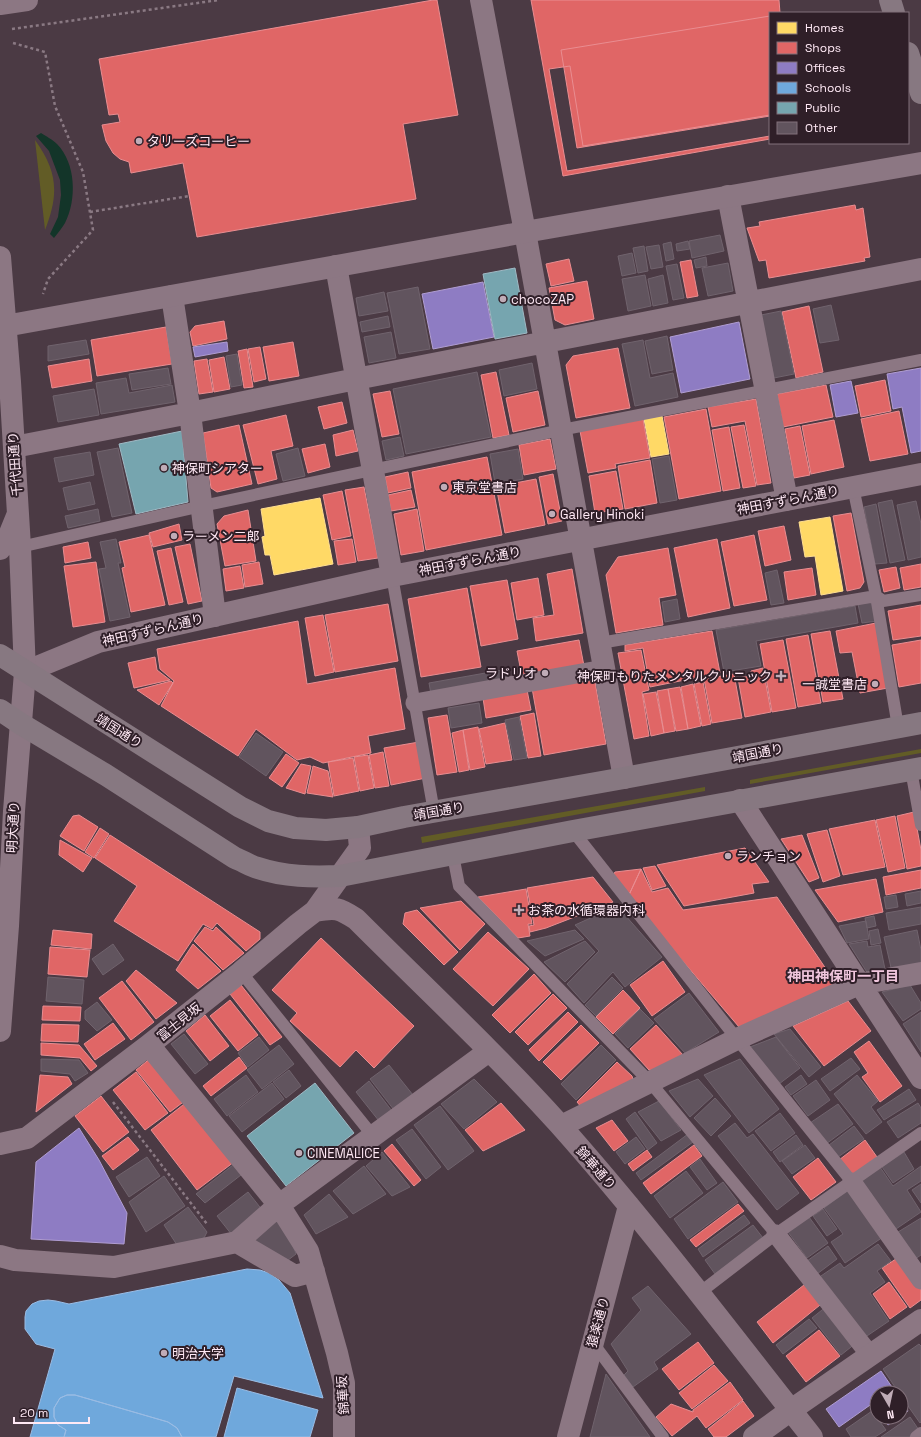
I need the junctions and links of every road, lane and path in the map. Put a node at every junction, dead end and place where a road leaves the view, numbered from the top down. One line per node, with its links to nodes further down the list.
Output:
1 (27, 0): 5 (street)
2 (219, 0): 7 (path)
3 (481, 0): 15 (street)
4 (890, 0): 6 (main road)
5 (0, 4)
6 (894, 12)
7 (12, 29)
8 (13, 43): 14 (path)
9 (909, 57): 10 (main road)
10 (921, 93)
11 (921, 163): 13 (street)
12 (189, 196): 14 (path)
13 (728, 196): 15 (street); 21 (street)
14 (90, 212): 19 (path)
15 (525, 232): 17 (street); 23 (street)
16 (0, 259): 22 (street, 千代田通り)
17 (336, 266): 20 (street); 25 (street)
18 (921, 269): 21 (street)
19 (43, 295)
20 (172, 296): 22 (street); 28 (street)
21 (749, 302): 23 (street); 27 (street)
22 (5, 326): 26 (street, 千代田通り)
23 (545, 342): 25 (street); 29 (street)
24 (921, 360): 27 (lane)
25 (356, 379): 28 (street); 31 (street)
26 (5, 382): 30 (street, 千代田通り)
27 (766, 390): 29 (lane); 34 (street)
28 (190, 413): 30 (street); 35 (street)
29 (561, 430): 31 (lane); 36 (street)
30 (14, 447): 37 (street, 千代田通り)
31 (373, 469): 35 (lane); 38 (street)
32 (921, 474): 33 (street, 神田すずらん通り)
33 (853, 487): 34 (street, 神田すずらん通り); 40 (lane)
34 (787, 500): 36 (street, 神田すずらん通り)
35 (202, 506): 37 (lane); 41 (street)
36 (581, 539): 38 (street, 神田すずらん通り); 42 (street)
37 (10, 548): 45 (street, 千代田通り)
38 (392, 576): 41 (street, 神田すずらん通り); 46 (lane)
39 (921, 595): 40 (lane)
40 (876, 596): 42 (lane); 50 (lane)
41 (215, 616): 45 (street, 神田すずらん通り)
42 (600, 643): 44 (street)
43 (0, 655): 45 (main road, 靖国通り)
44 (604, 669): 46 (street); 52 (street)
45 (25, 672): 49 (street, 明大通り); 56 (main road, 靖国通り)
46 (415, 703): 54 (lane)
47 (0, 710): 49 (main road)
48 (921, 723): 50 (main road, 靖国通り)
49 (21, 724): 59 (main road); 65 (street, 明大通り)
50 (898, 728): 52 (main road, 靖国通り)
51 (916, 769): 53 (main road); 55 (lane)
52 (624, 778): 54 (main road, 靖国通り)
53 (740, 800): 57 (main road); 64 (street)
54 (434, 812): 56 (main road, 靖国通り)
55 (921, 825)
56 (358, 827): 59 (street, 富士見坂)
57 (574, 831): 58 (main road); 66 (lane)
58 (453, 855): 59 (main road); 70 (lane)
59 (340, 876): 60 (street, 富士見坂); 61 (street, 錦華通り)
60 (315, 911): 61 (street, 錦華通り); 62 (street, 富士見坂)
61 (356, 919): 68 (street, 錦華通り)
62 (241, 972): 67 (street, 富士見坂); 74 (lane)
63 (921, 973): 64 (street)
64 (859, 984): 66 (street); 69 (street)
65 (0, 1031)
66 (737, 1039): 70 (street); 76 (lane)
67 (149, 1045): 71 (street, 富士見坂); 77 (street, 錦華坂)
68 (489, 1051): 72 (street, 錦華通り); 74 (street)
69 (921, 1078)
70 (650, 1082): 72 (street); 79 (lane)
71 (99, 1084): 75 (street, 富士見坂); 80 (path)
72 (561, 1126): 78 (street, 錦華通り)
73 (921, 1133): 76 (lane)
74 (373, 1136): 77 (street)
75 (0, 1144)
76 (852, 1182): 79 (lane); 83 (street)
77 (279, 1205): 80 (street); 82 (street, 錦華坂)
78 (629, 1206): 84 (street, 錦華通り); 86 (street, 猿楽通り)
79 (776, 1234): 84 (lane); 87 (street)
80 (230, 1243): 81 (street); 82 (street)
81 (0, 1256)
82 (314, 1271): 90 (street, 錦華坂)
83 (921, 1280)
84 (698, 1294): 88 (street, 錦華通り)
85 (921, 1320): 87 (street)
86 (592, 1343): 91 (street, 猿楽通り); 92 (lane)
87 (870, 1355): 88 (street)
88 (791, 1410): 93 (street); 94 (street, 錦華通り)
89 (921, 1434): 95 (lane)
90 (344, 1437)
91 (568, 1437)
92 (663, 1437)
93 (754, 1437)
94 (812, 1437)
95 (916, 1437)

